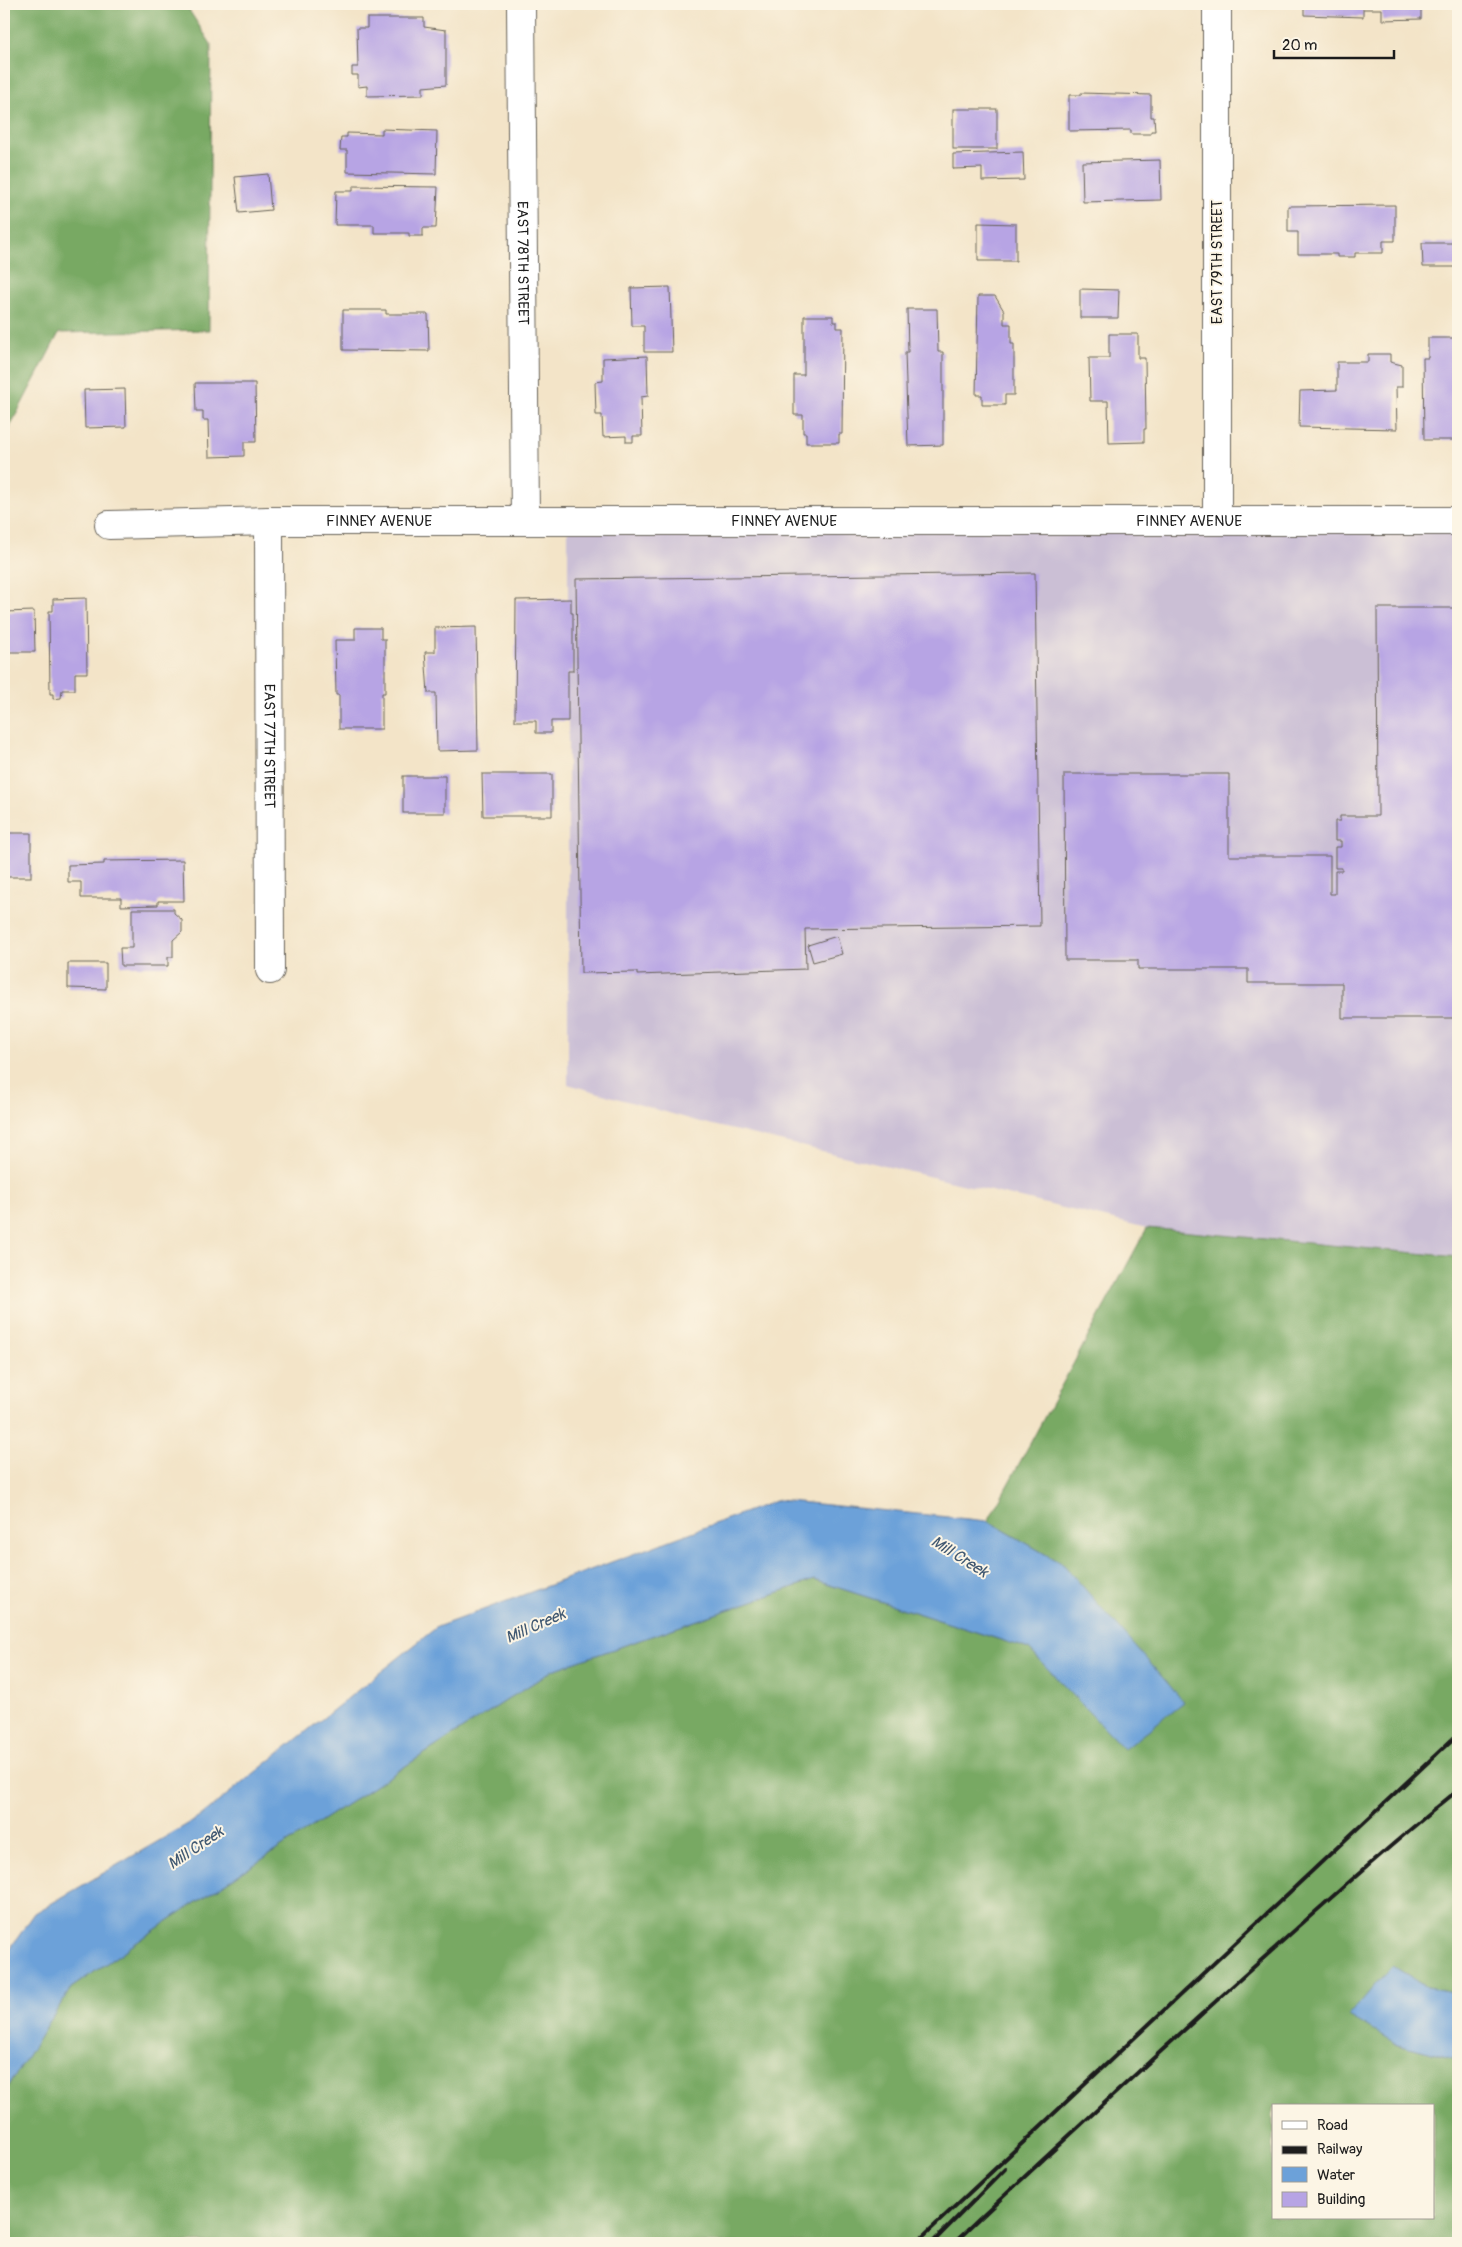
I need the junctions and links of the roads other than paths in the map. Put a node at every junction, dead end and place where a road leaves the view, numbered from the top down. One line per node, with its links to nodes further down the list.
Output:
1 (522, 4): 4 (street, EAST 78TH STREET)
2 (1217, 4): 5 (street, EAST 79TH STREET)
3 (268, 521): 4 (street, FINNEY AVENUE); 7 (street, FINNEY AVENUE); 8 (street, EAST 77TH STREET)
4 (525, 521): 5 (street, FINNEY AVENUE)
5 (1217, 521): 6 (street, FINNEY AVENUE)
6 (1458, 521)
7 (109, 526)
8 (270, 970)

